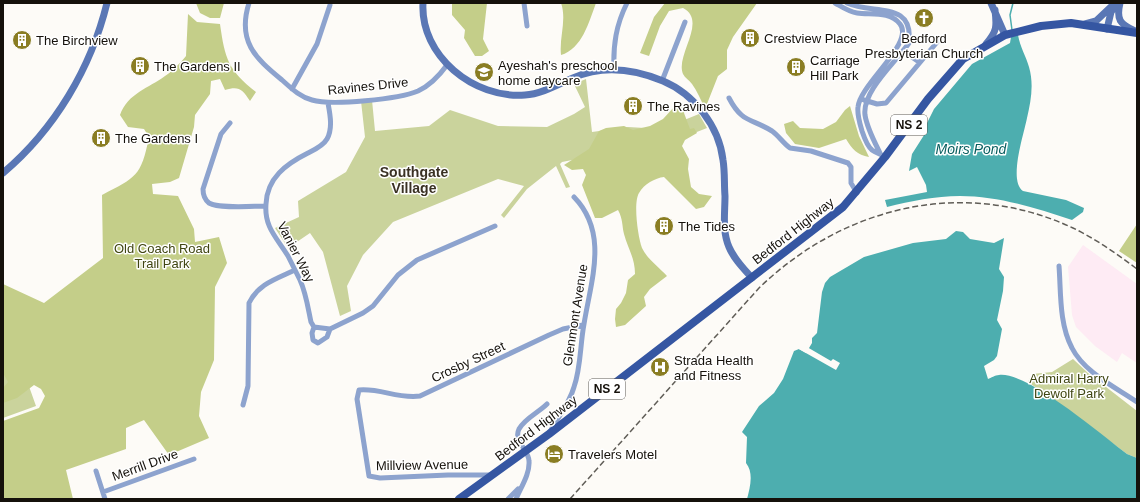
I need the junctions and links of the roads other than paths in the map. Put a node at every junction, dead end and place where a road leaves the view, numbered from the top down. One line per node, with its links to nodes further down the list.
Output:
1 (107, 3): 33 (street)
2 (249, 3): 26 (street, Ravines Drive)
3 (423, 3): 23 (street)
4 (524, 3): 15 (street)
5 (628, 3): 24 (street)
6 (835, 3): 27 (street)
7 (847, 3): 21 (street)
8 (991, 3): 12 (street)
9 (1116, 3): 14 (street); 16 (street)
10 (1120, 3): 17 (street)
11 (330, 5): 26 (street)
12 (995, 10): 18 (street); 20 (street)
13 (685, 22): 25 (street)
14 (1085, 24): 16 (main road, Bedford Highway / NS 2); 18 (main road, Bedford Highway / NS 2)
15 (528, 26)
16 (1107, 29): 17 (main road, Bedford Highway / NS 2)
17 (1137, 33)
18 (1007, 35): 20 (main road, Bedford Highway / NS 2)
19 (938, 41): 22 (street)
20 (985, 45): 32 (main road, Bedford Highway / NS 2)
21 (903, 51): 22 (street); 29 (street)
22 (919, 62): 29 (street)
23 (447, 65): 24 (street); 30 (street, Ravines Drive)
24 (614, 70): 25 (street)
25 (662, 81): 38 (street)
26 (292, 89): 30 (street, Ravines Drive)
27 (861, 97): 29 (street); 32 (street)
28 (729, 98): 34 (street)
29 (867, 102): 32 (street)
30 (328, 103): 36 (street, Vanier Way)
31 (230, 123): 36 (street)
32 (882, 155): 34 (main road, Bedford Highway / NS 2)
33 (3, 174)
34 (857, 193): 41 (main road, Bedford Highway / NS 2)
35 (574, 197): 43 (street, Glenmont Avenue)
36 (266, 206): 40 (street, Vanier Way)
37 (495, 226): 45 (street)
38 (740, 265): 41 (street); 42 (street)
39 (1059, 266): 47 (street)
40 (295, 270): 44 (street, Vanier Way); 49 (street)
41 (761, 271): 42 (main road, Bedford Highway / NS 2)
42 (752, 278): 50 (main road, Bedford Highway / NS 2)
43 (584, 325): 46 (street, Crosby Street); 50 (street, Glenmont Avenue)
44 (314, 327): 45 (street); 45 (street, Vanier Way)
45 (330, 329)
46 (359, 390): 54 (street, Millview Avenue)
47 (1137, 402)
48 (547, 404): 51 (street)
49 (243, 405)
50 (549, 434): 51 (main road, Bedford Highway / NS 2)
51 (525, 451): 54 (main road, Bedford Highway / NS 2); 55 (street)
52 (194, 459): 56 (street, Merrill Drive)
53 (96, 471): 56 (street)
54 (491, 476): 58 (main road, Bedford Highway / NS 2)
55 (520, 487): 59 (street); 60 (street)
56 (103, 492): 57 (street)
57 (105, 499)
58 (459, 499)
59 (508, 499)
60 (516, 499)

